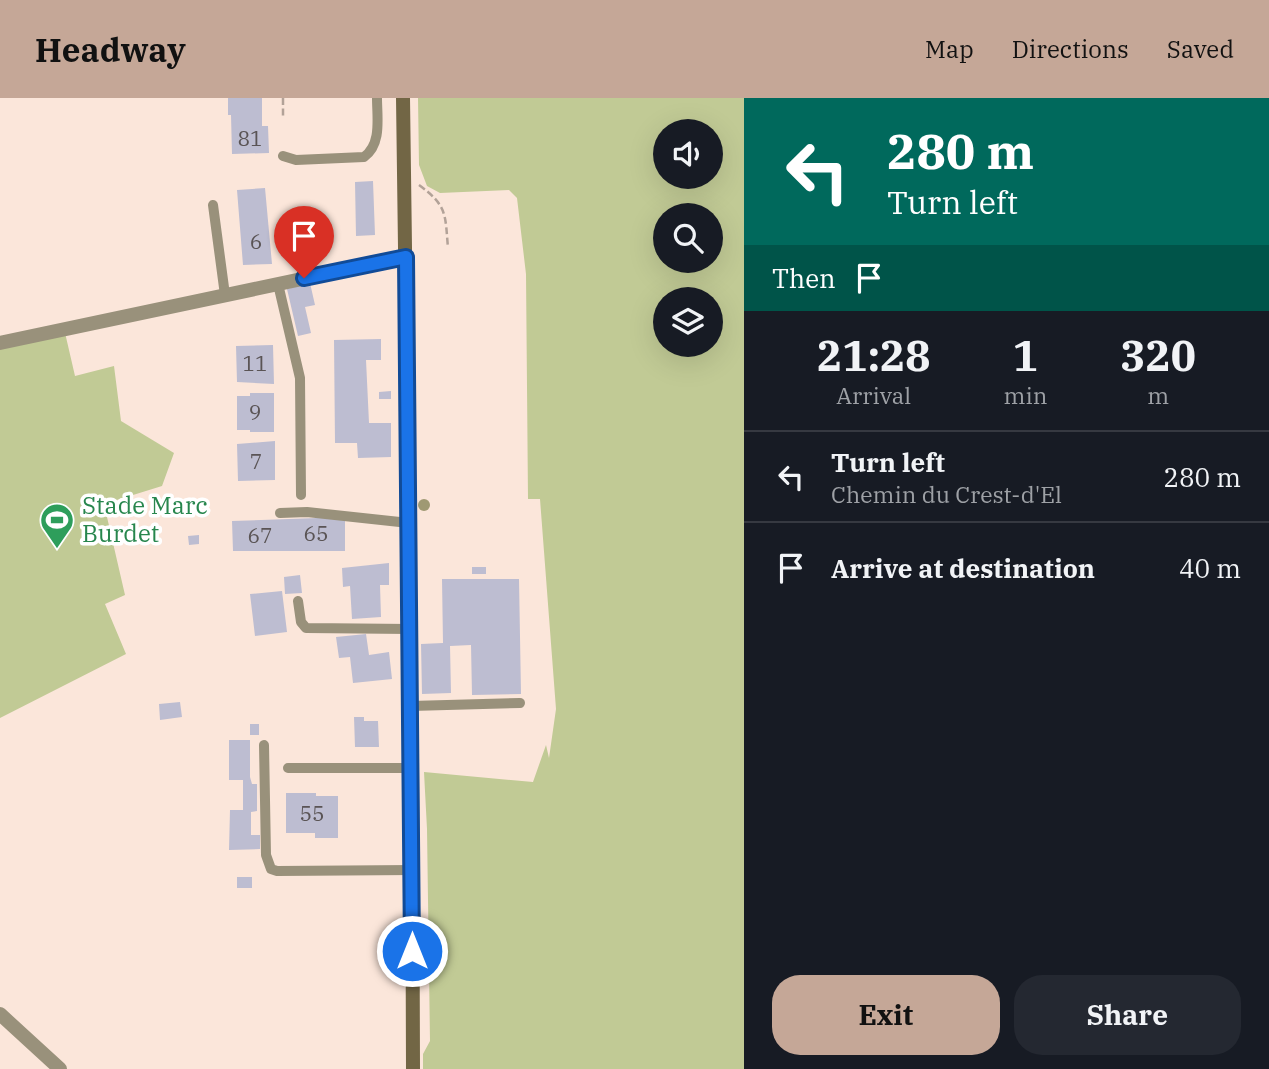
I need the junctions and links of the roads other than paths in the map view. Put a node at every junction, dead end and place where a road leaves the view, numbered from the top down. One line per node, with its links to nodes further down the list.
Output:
1 (377, 98): 3 (lane)
2 (403, 98): 5 (main road)
3 (283, 156)
4 (212, 205): 7 (lane)
5 (406, 257): 6 (street); 11 (main road)
6 (278, 284): 7 (street); 9 (lane)
7 (225, 295): 8 (street)
8 (0, 343)
9 (301, 495)
10 (280, 513): 11 (lane)
11 (409, 523): 13 (main road)
12 (298, 601): 13 (lane)
13 (410, 629): 15 (main road)
14 (520, 703): 15 (lane)
15 (411, 706): 18 (main road)
16 (264, 745): 19 (lane)
17 (288, 768): 18 (lane)
18 (412, 768): 19 (main road)
19 (413, 870): 22 (main road)
20 (0, 1014): 21 (street)
21 (60, 1069)
22 (413, 1069)

